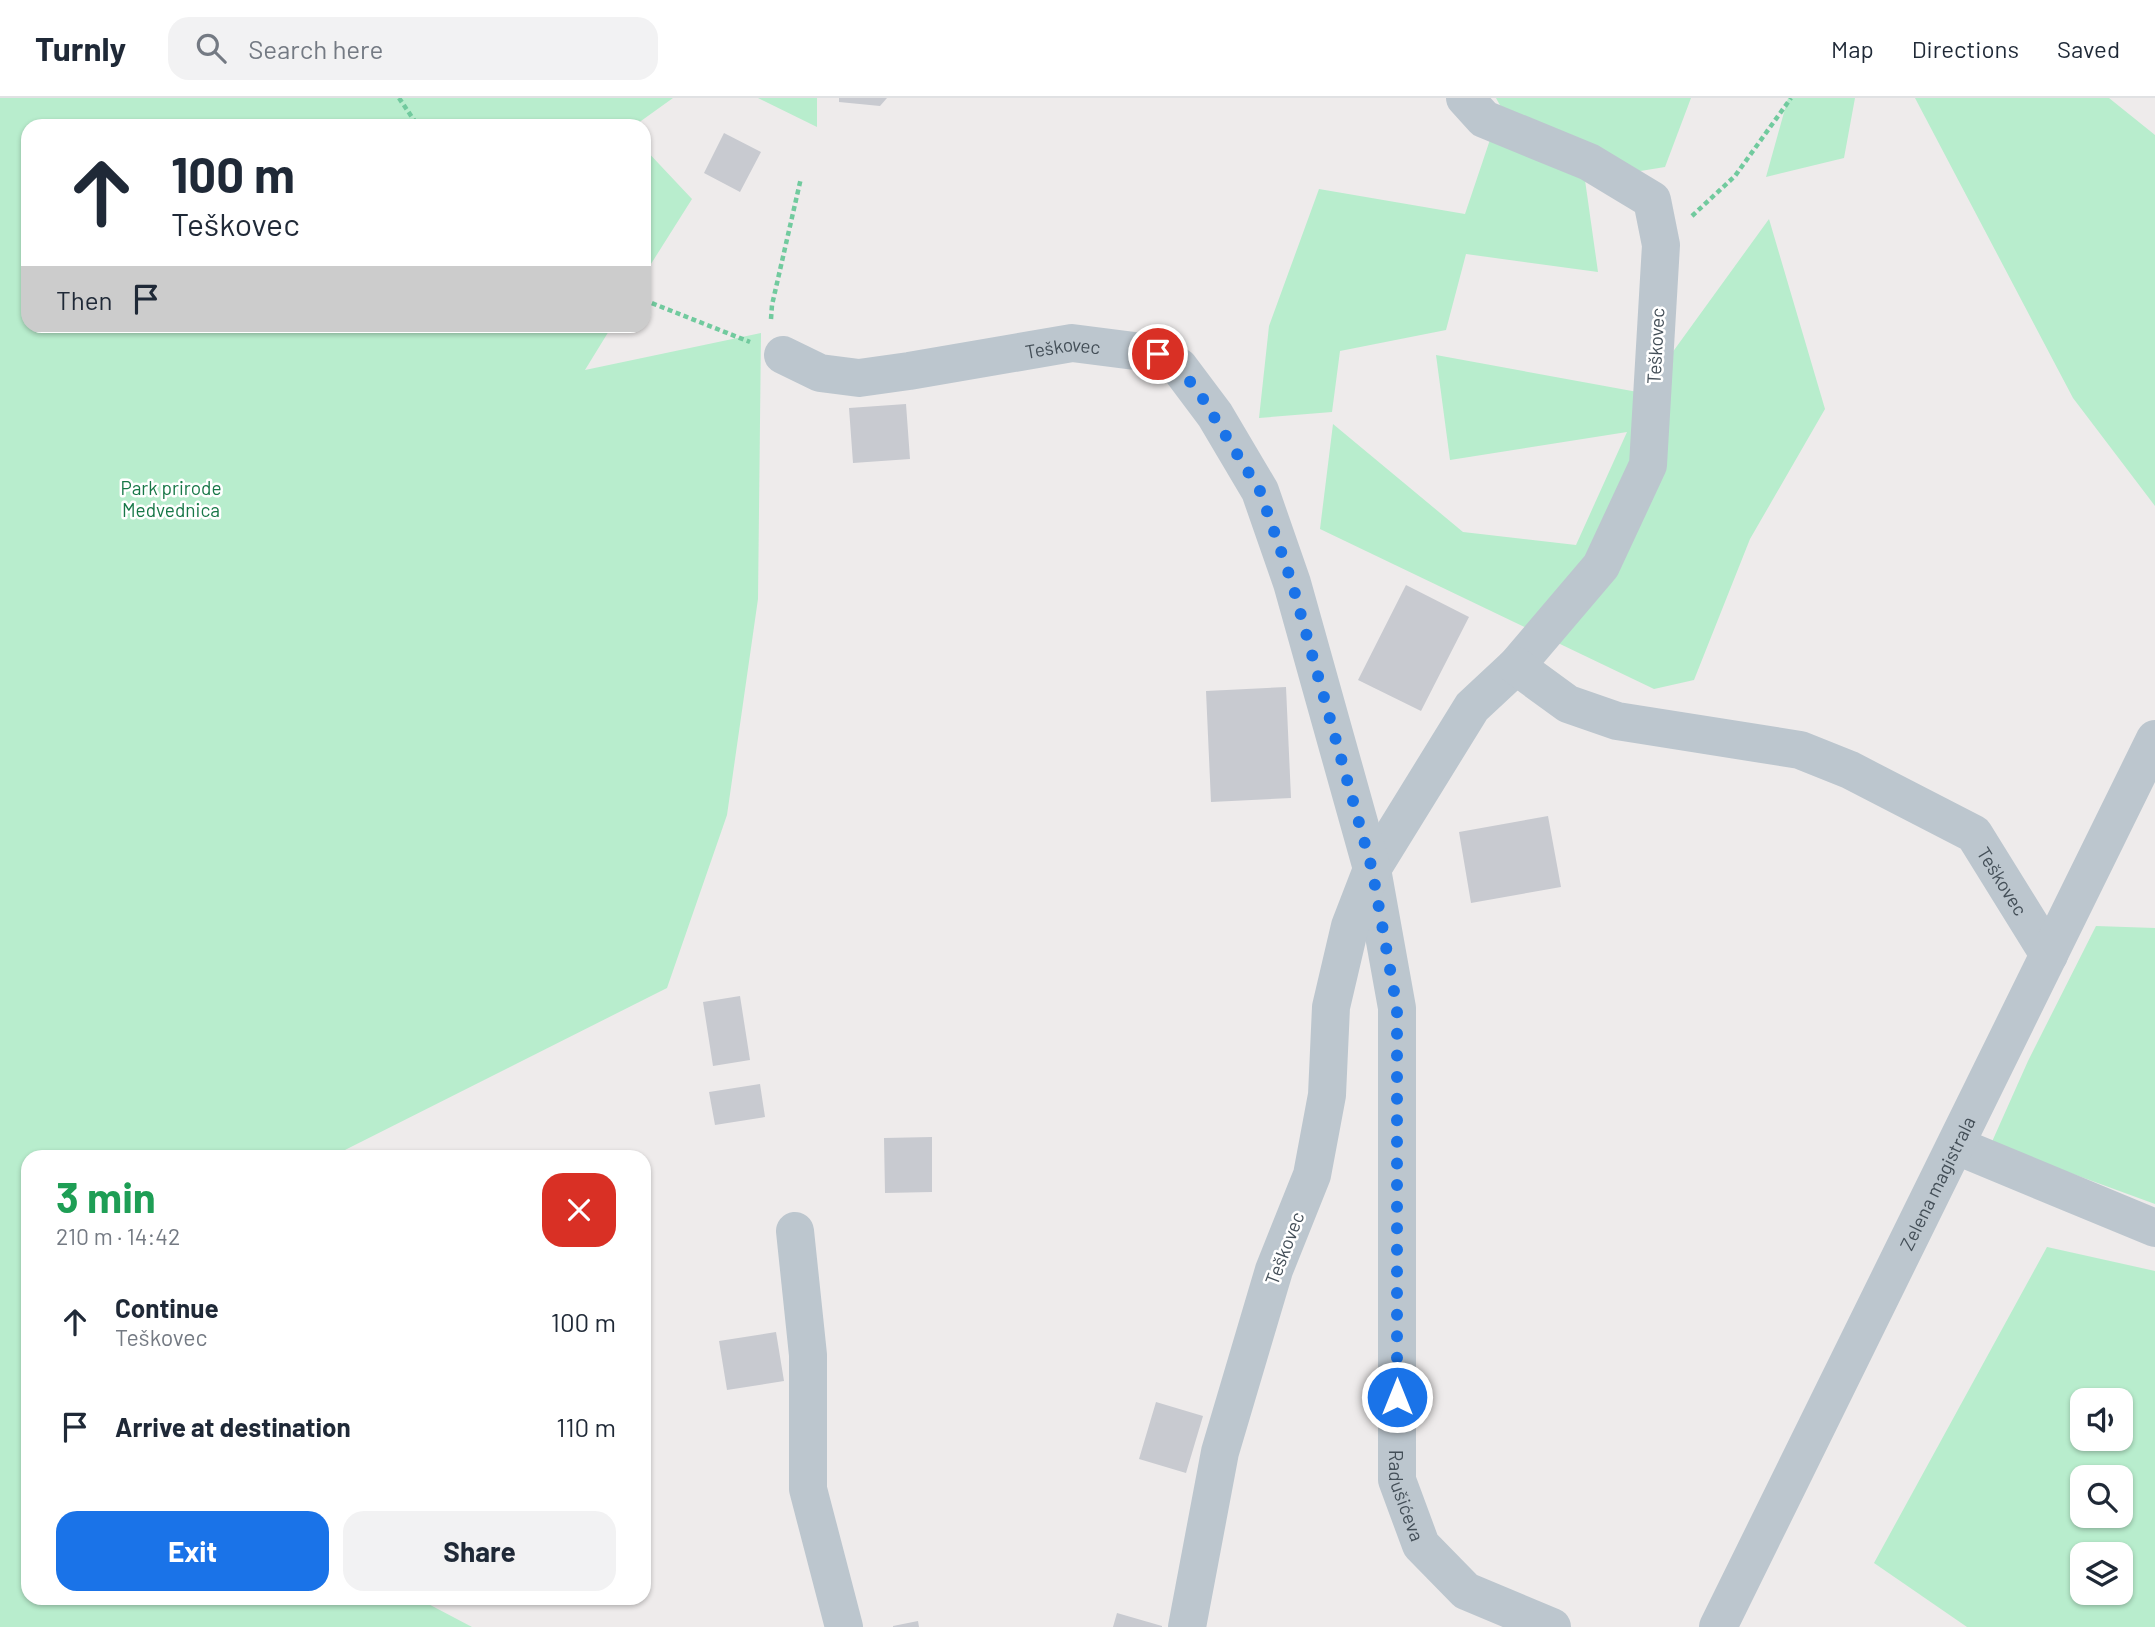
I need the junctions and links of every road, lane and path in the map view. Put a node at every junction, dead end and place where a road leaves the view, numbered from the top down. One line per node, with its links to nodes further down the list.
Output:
1 (399, 98): 4 (path)
2 (1465, 98): 6 (street, Teškovec)
3 (1791, 98): 6 (path)
4 (413, 119)
5 (801, 178): 8 (path)
6 (1661, 245): 9 (street, Teškovec)
7 (651, 303): 8 (path)
8 (783, 355): 11 (street, Teškovec)
9 (1516, 666): 11 (street, Teškovec); 12 (street, Teškovec)
10 (2155, 739): 12 (street, Zelena magistrala)
11 (1372, 869): 17 (street, Teškovec); 18 (street, Radušićeva)
12 (2049, 956): 13 (street, Zelena magistrala)
13 (1957, 1146): 14 (street); 19 (street, Zelena magistrala)
14 (2155, 1228)
15 (795, 1231): 16 (street)
16 (844, 1627)
17 (1187, 1627)
18 (1552, 1627)
19 (1718, 1627)

